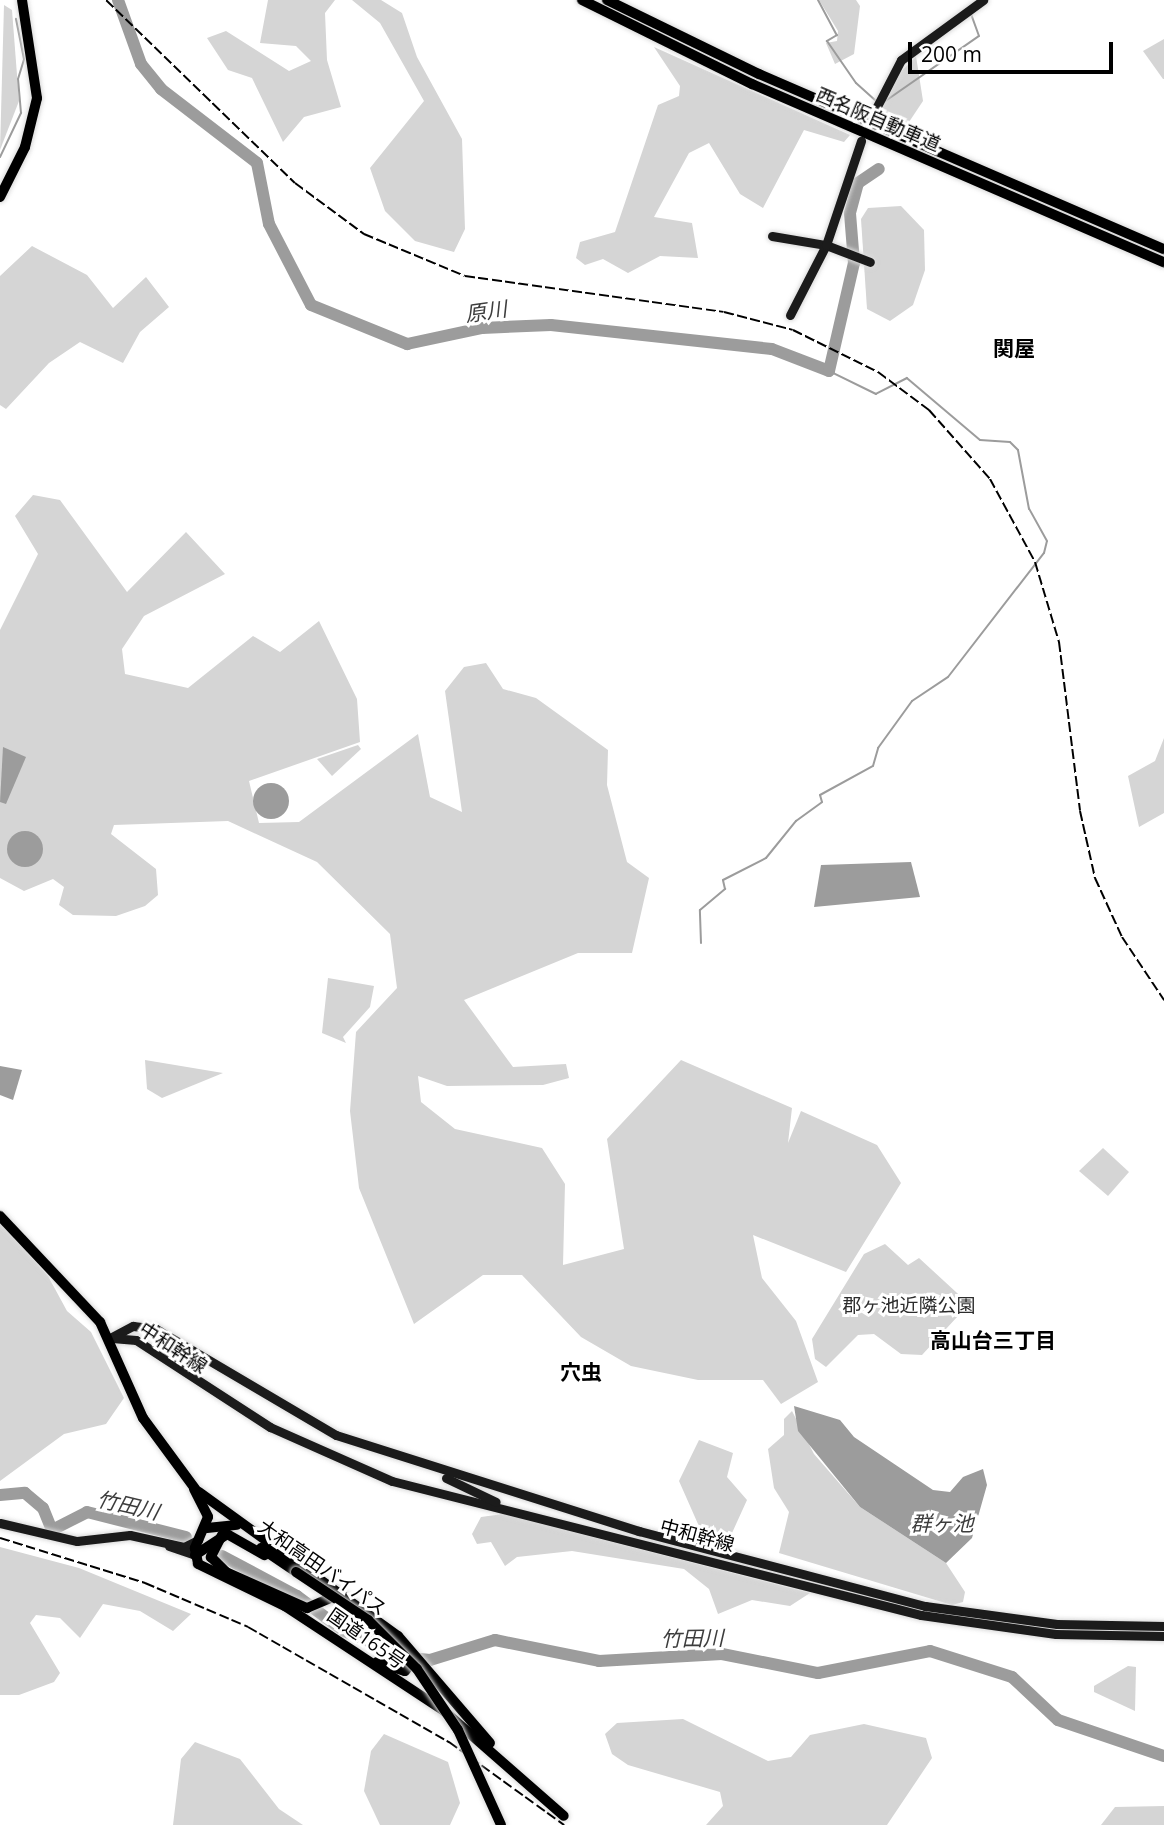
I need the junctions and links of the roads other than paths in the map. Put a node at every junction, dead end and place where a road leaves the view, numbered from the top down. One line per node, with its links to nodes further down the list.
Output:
1 (22, 0): 7 (highway)
2 (582, 0): 12 (highway, 西名阪自動車道)
3 (607, 0): 10 (highway, 西名阪自動車道)
4 (983, 0): 5 (main road)
5 (871, 118)
6 (861, 141): 9 (main road)
7 (0, 197)
8 (772, 236): 9 (main road)
9 (826, 245): 11 (main road); 13 (main road)
10 (1164, 249)
11 (870, 262)
12 (1164, 262)
13 (790, 315)
14 (0, 1216): 15 (highway, 国道165号)
15 (110, 1338): 16 (main road, 中和幹線); 17 (highway, 国道165号); 18 (main road, 中和幹線)
16 (430, 1468): 18 (main road); 29 (main road, 中和幹線)
17 (194, 1489): 19 (highway, 国道165号); 21 (highway, 国道165号); 22 (highway, 国道165号)
18 (512, 1510): 31 (main road, 中和幹線)
19 (226, 1522): 21 (highway); 22 (highway); 27 (highway, 大和高田バイパス)
20 (0, 1523): 25 (main road)
21 (207, 1528): 24 (highway)
22 (248, 1532): 28 (highway, 国道165号)
23 (222, 1535): 26 (highway); 27 (highway); 28 (highway)
24 (198, 1540): 25 (main road); 26 (highway)
25 (167, 1545): 26 (main road)
26 (195, 1555): 30 (highway, 国道165号)
27 (276, 1560): 34 (highway, 大和高田バイパス, bridge)
28 (341, 1593): 32 (highway, 国道165号)
29 (1164, 1626)
30 (322, 1628): 32 (highway); 33 (highway, 国道165号)
31 (1164, 1636)
32 (411, 1650): 33 (highway, 国道165号)
33 (564, 1816): 35 (highway, 国道165号)
34 (501, 1825)
35 (575, 1825)

